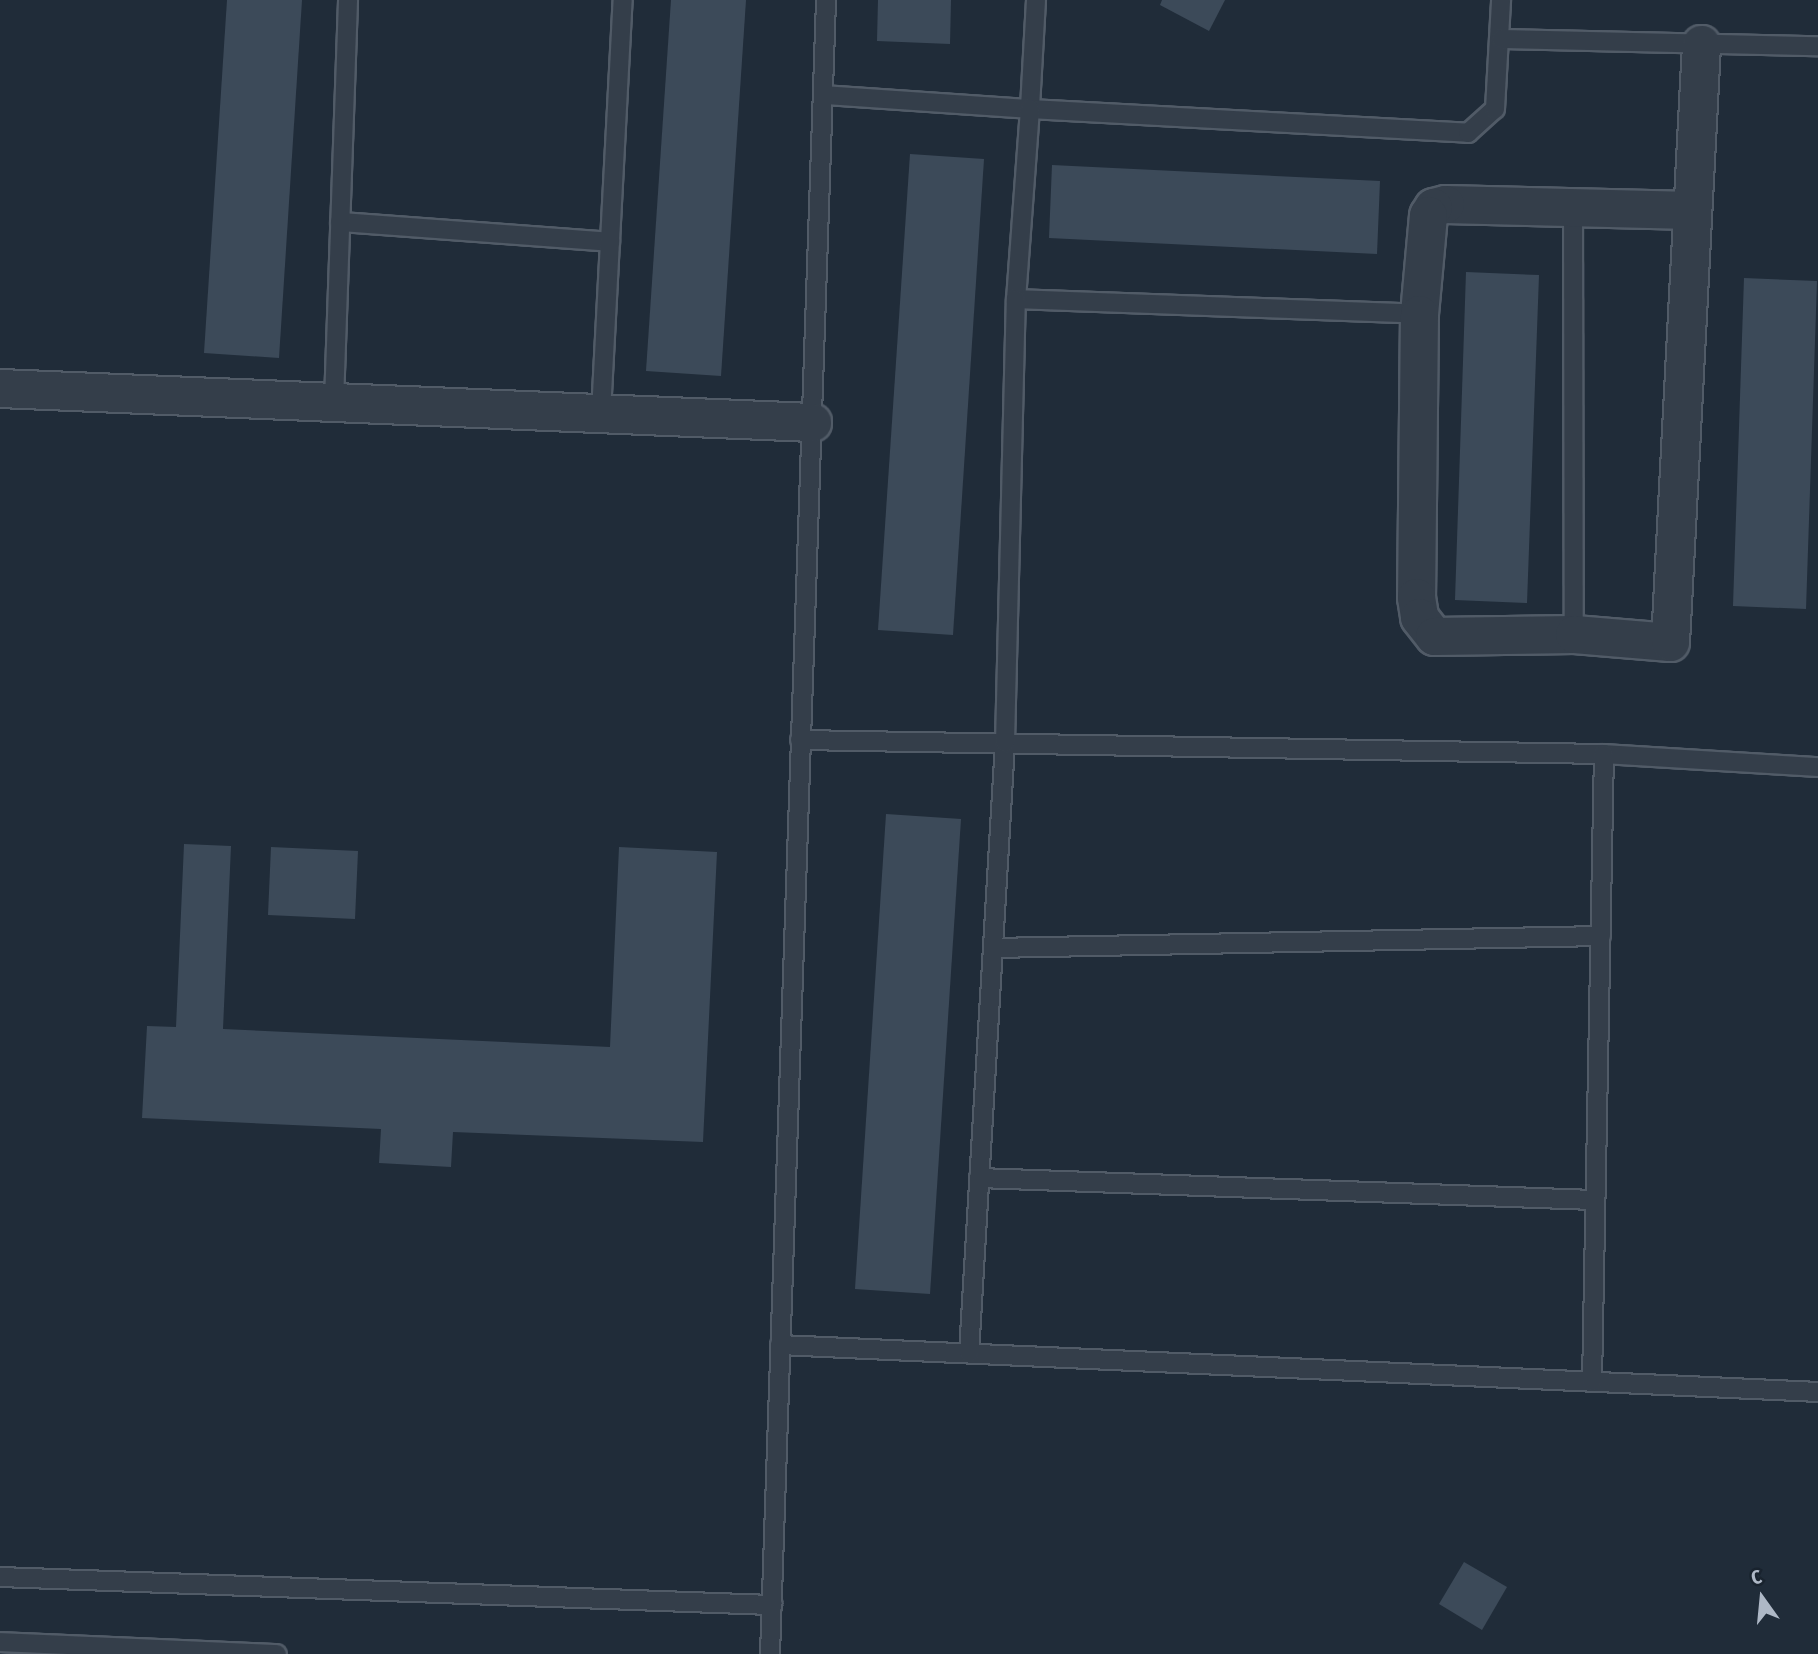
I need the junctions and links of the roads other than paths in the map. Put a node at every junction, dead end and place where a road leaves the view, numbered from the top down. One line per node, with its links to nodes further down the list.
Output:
1 (348, 0): 13 (lane)
2 (623, 0): 14 (lane)
3 (826, 0): 9 (lane)
4 (1036, 0): 10 (lane)
5 (1501, 0): 6 (lane)
6 (1501, 39): 7 (lane); 10 (lane)
7 (1701, 44): 8 (lane); 12 (street)
8 (1818, 47)
9 (824, 95): 10 (lane); 20 (lane)
10 (1030, 109): 15 (lane)
11 (1573, 206): 12 (street); 16 (street); 21 (lane)
12 (1691, 210): 21 (street)
13 (341, 222): 14 (lane); 18 (lane)
14 (610, 242): 19 (lane)
15 (1016, 299): 16 (lane); 23 (lane)
16 (1419, 314): 21 (street)
17 (0, 388): 18 (street)
18 (334, 402): 19 (street)
19 (601, 413): 20 (street)
20 (812, 422): 22 (lane)
21 (1574, 634)
22 (800, 740): 23 (lane); 30 (lane)
23 (1005, 743): 24 (lane); 27 (lane)
24 (1604, 754): 25 (lane); 26 (lane)
25 (1818, 767)
26 (1601, 936): 27 (lane); 29 (lane)
27 (993, 948): 28 (lane)
28 (979, 1178): 29 (lane); 31 (lane)
29 (1595, 1200): 32 (lane)
30 (780, 1345): 31 (lane); 35 (lane)
31 (969, 1353): 32 (lane)
32 (1592, 1382): 33 (lane)
33 (1818, 1392)
34 (0, 1577): 35 (lane)
35 (772, 1605): 38 (lane)
36 (0, 1642): 37 (lane)
37 (278, 1654)
38 (770, 1654)

